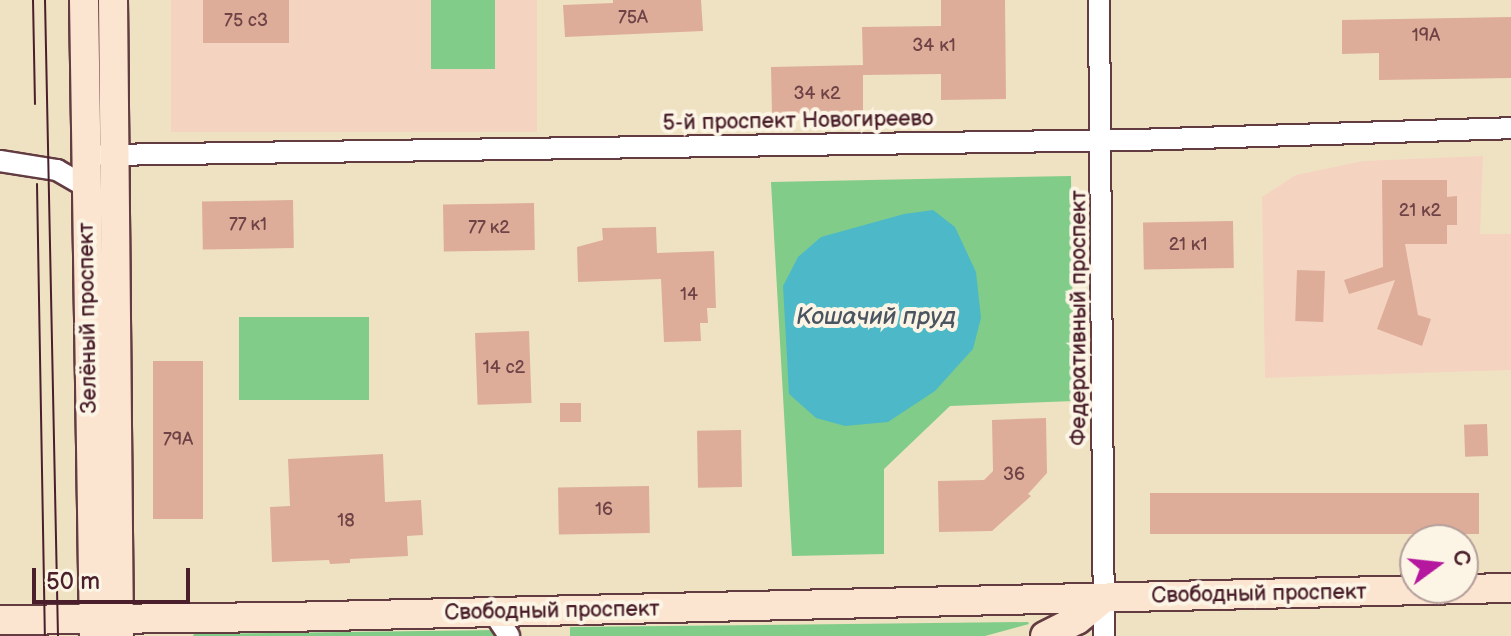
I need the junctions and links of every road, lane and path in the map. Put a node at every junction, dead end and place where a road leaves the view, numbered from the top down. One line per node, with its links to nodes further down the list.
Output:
1 (84, 0): 7 (main road, Зелёный проспект)
2 (113, 0): 6 (main road, Зелёный проспект)
3 (1099, 0): 5 (street, Федеративный проспект)
4 (1511, 128): 5 (street, 5-й проспект Новогиреево)
5 (1102, 141): 6 (street, 5-й проспект Новогиреево); 11 (street, Федеративный проспект)
6 (115, 154): 7 (street, 5-й проспект Новогиреево); 14 (main road, Зелёный проспект)
7 (85, 155): 9 (main road, Зелёный проспект)
8 (0, 161): 9 (street)
9 (85, 186): 14 (main road, Зелёный проспект)
10 (1511, 588): 11 (main road, Свободный проспект)
11 (1104, 598): 12 (main road, Свободный проспект); 17 (main road); 18 (street, Федеративный проспект)
12 (493, 612): 15 (main road, Свободный проспект); 16 (street)
13 (0, 620): 14 (main road, Свободный проспект)
14 (106, 627): 15 (main road, Свободный проспект)
15 (188, 627)
16 (509, 636)
17 (1045, 636)
18 (1104, 636)

